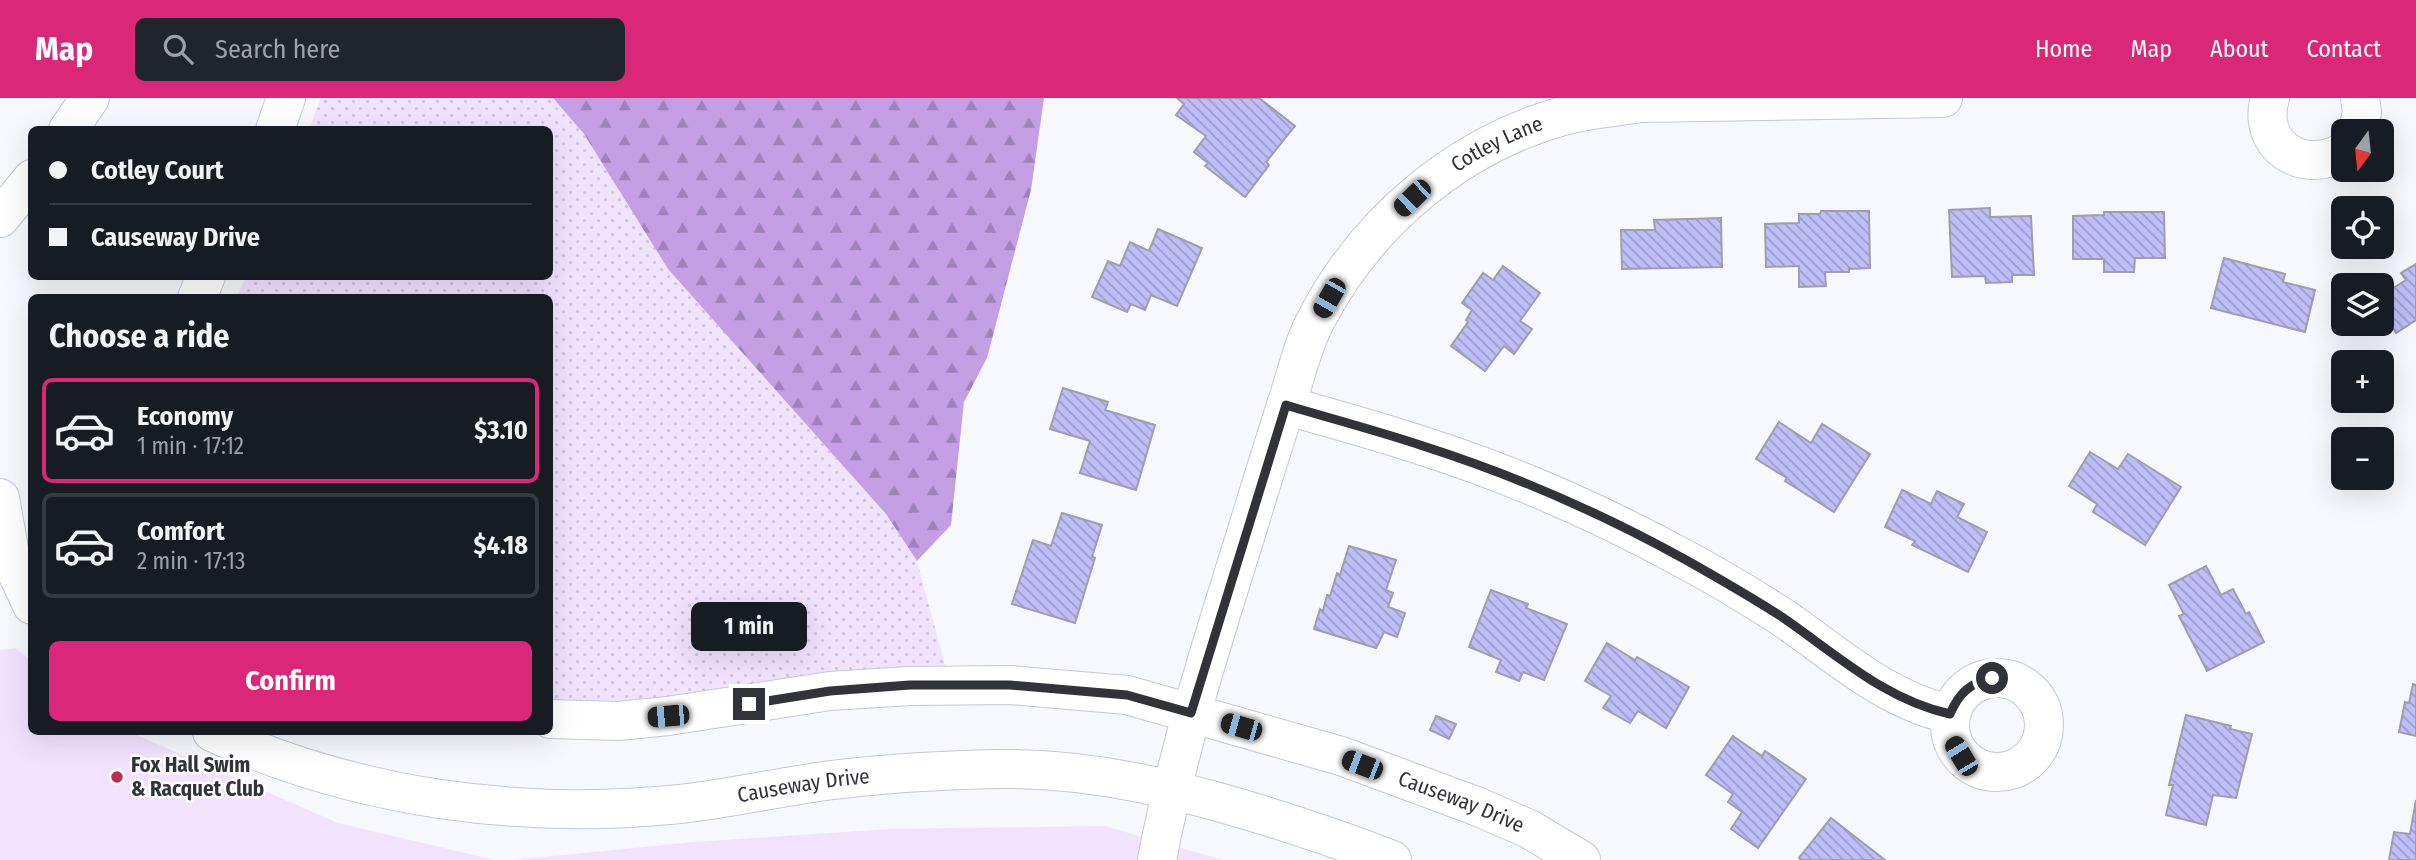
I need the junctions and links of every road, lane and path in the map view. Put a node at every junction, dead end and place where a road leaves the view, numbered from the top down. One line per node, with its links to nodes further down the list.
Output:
1 (89, 98): 7 (street)
2 (286, 98): 8 (street)
3 (1943, 98): 12 (street, Cotley Lane)
4 (2360, 98): 6 (street)
5 (2266, 99): 9 (street)
6 (2361, 119)
7 (71, 126)
8 (276, 126)
9 (2331, 159)
10 (28, 184): 11 (street)
11 (0, 218)
12 (1286, 405): 16 (street, Cotley Lane); 17 (street)
13 (0, 498): 14 (street)
14 (15, 557): 15 (street)
15 (28, 594)
16 (1191, 713): 18 (street, Causeway Drive); 20 (street, Cotley Lane); 23 (street, Causeway Drive)
17 (1950, 714)
18 (553, 719)
19 (219, 735): 20 (street, Causeway Drive)
20 (1170, 789): 21 (street, Cotley Lane); 22 (street, Causeway Drive)
21 (1157, 860)
22 (1392, 860)
23 (1581, 860)

